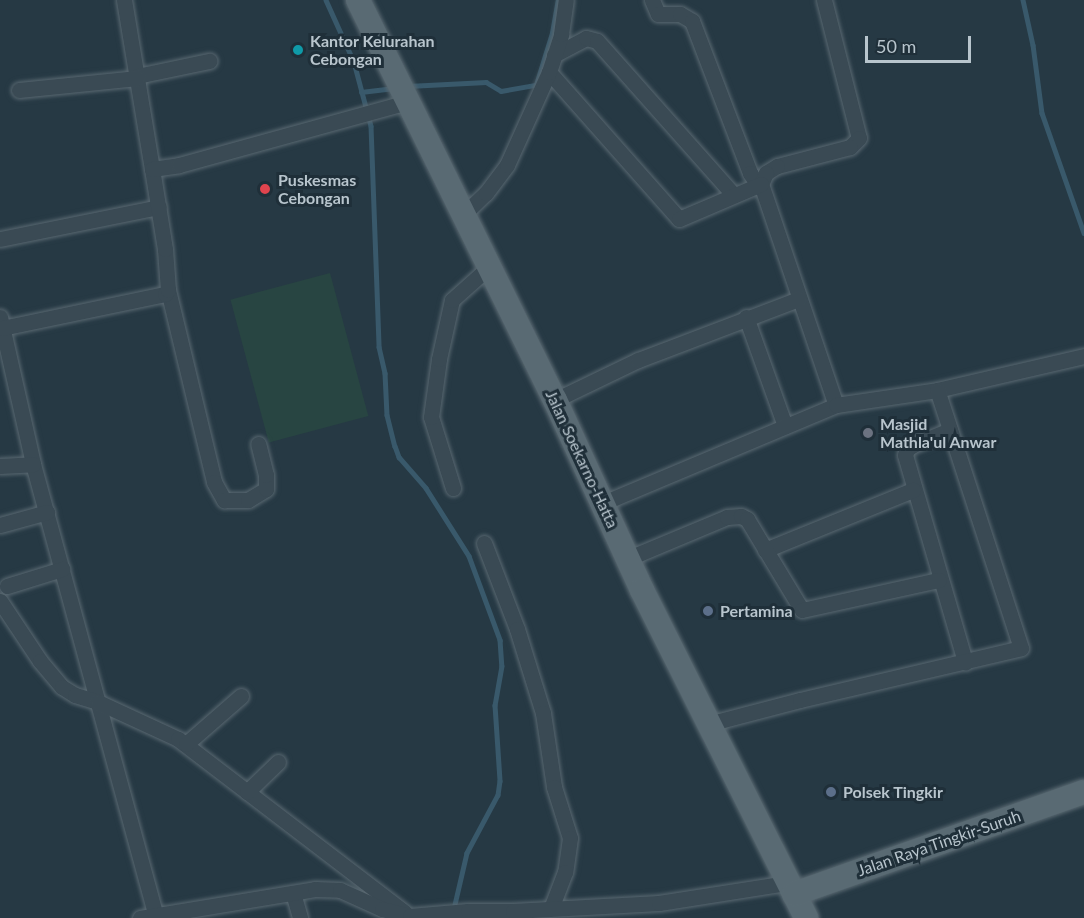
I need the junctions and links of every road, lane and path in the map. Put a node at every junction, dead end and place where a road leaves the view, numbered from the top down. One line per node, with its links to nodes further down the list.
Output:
1 (124, 0): 9 (street)
2 (358, 0): 11 (main road, Jalan Soekarno-Hatta)
3 (566, 0): 6 (street)
4 (652, 0): 13 (street)
5 (824, 0): 13 (street)
6 (555, 55): 8 (street); 14 (street)
7 (209, 61): 9 (street)
8 (549, 72): 14 (street); 16 (street)
9 (137, 77): 10 (street); 12 (street)
10 (19, 90)
11 (402, 91): 12 (street); 16 (main road, Jalan Soekarno-Hatta)
12 (153, 169): 15 (street)
13 (760, 184): 14 (street); 20 (street)
14 (733, 194)
15 (159, 207): 17 (street); 19 (street)
16 (465, 213): 18 (main road, Jalan Soekarno-Hatta)
17 (0, 239)
18 (490, 266): 25 (main road, Jalan Soekarno-Hatta); 32 (street)
19 (168, 290): 22 (street); 29 (street)
20 (798, 299): 21 (street); 26 (street)
21 (746, 317): 25 (street); 27 (street)
22 (1, 322): 30 (street)
23 (1084, 356): 24 (street)
24 (937, 390): 26 (street); 28 (street)
25 (555, 400): 34 (main road, Jalan Soekarno-Hatta)
26 (836, 405): 27 (street)
27 (785, 426): 34 (street)
28 (950, 430): 33 (street); 44 (street)
29 (258, 444)
30 (33, 464): 31 (street); 35 (street)
31 (0, 466)
32 (453, 488)
33 (913, 490): 38 (street); 41 (street)
34 (603, 503): 39 (main road, Jalan Soekarno-Hatta)
35 (47, 512): 36 (street); 40 (street)
36 (0, 525)
37 (484, 543): 54 (street)
38 (765, 549): 39 (street); 41 (street)
39 (629, 558): 47 (main road, Jalan Soekarno-Hatta)
40 (62, 569): 42 (street); 46 (street)
41 (939, 580): 44 (street)
42 (7, 586)
43 (0, 601): 46 (street)
44 (964, 662): 47 (street)
45 (241, 696): 48 (street)
46 (98, 702): 48 (street); 56 (street)
47 (708, 724): 52 (main road, Jalan Soekarno-Hatta)
48 (186, 744): 50 (street)
49 (278, 762): 50 (street)
50 (247, 792): 55 (street)
51 (1084, 792): 52 (main road, Jalan Raya Tingkir-Suruh)
52 (791, 888): 54 (street); 58 (main road, Jalan Soekarno-Hatta)
53 (292, 893): 55 (street); 56 (street); 57 (street)
54 (551, 908): 55 (street)
55 (410, 916)
56 (150, 917)
57 (300, 918)
58 (806, 918)

